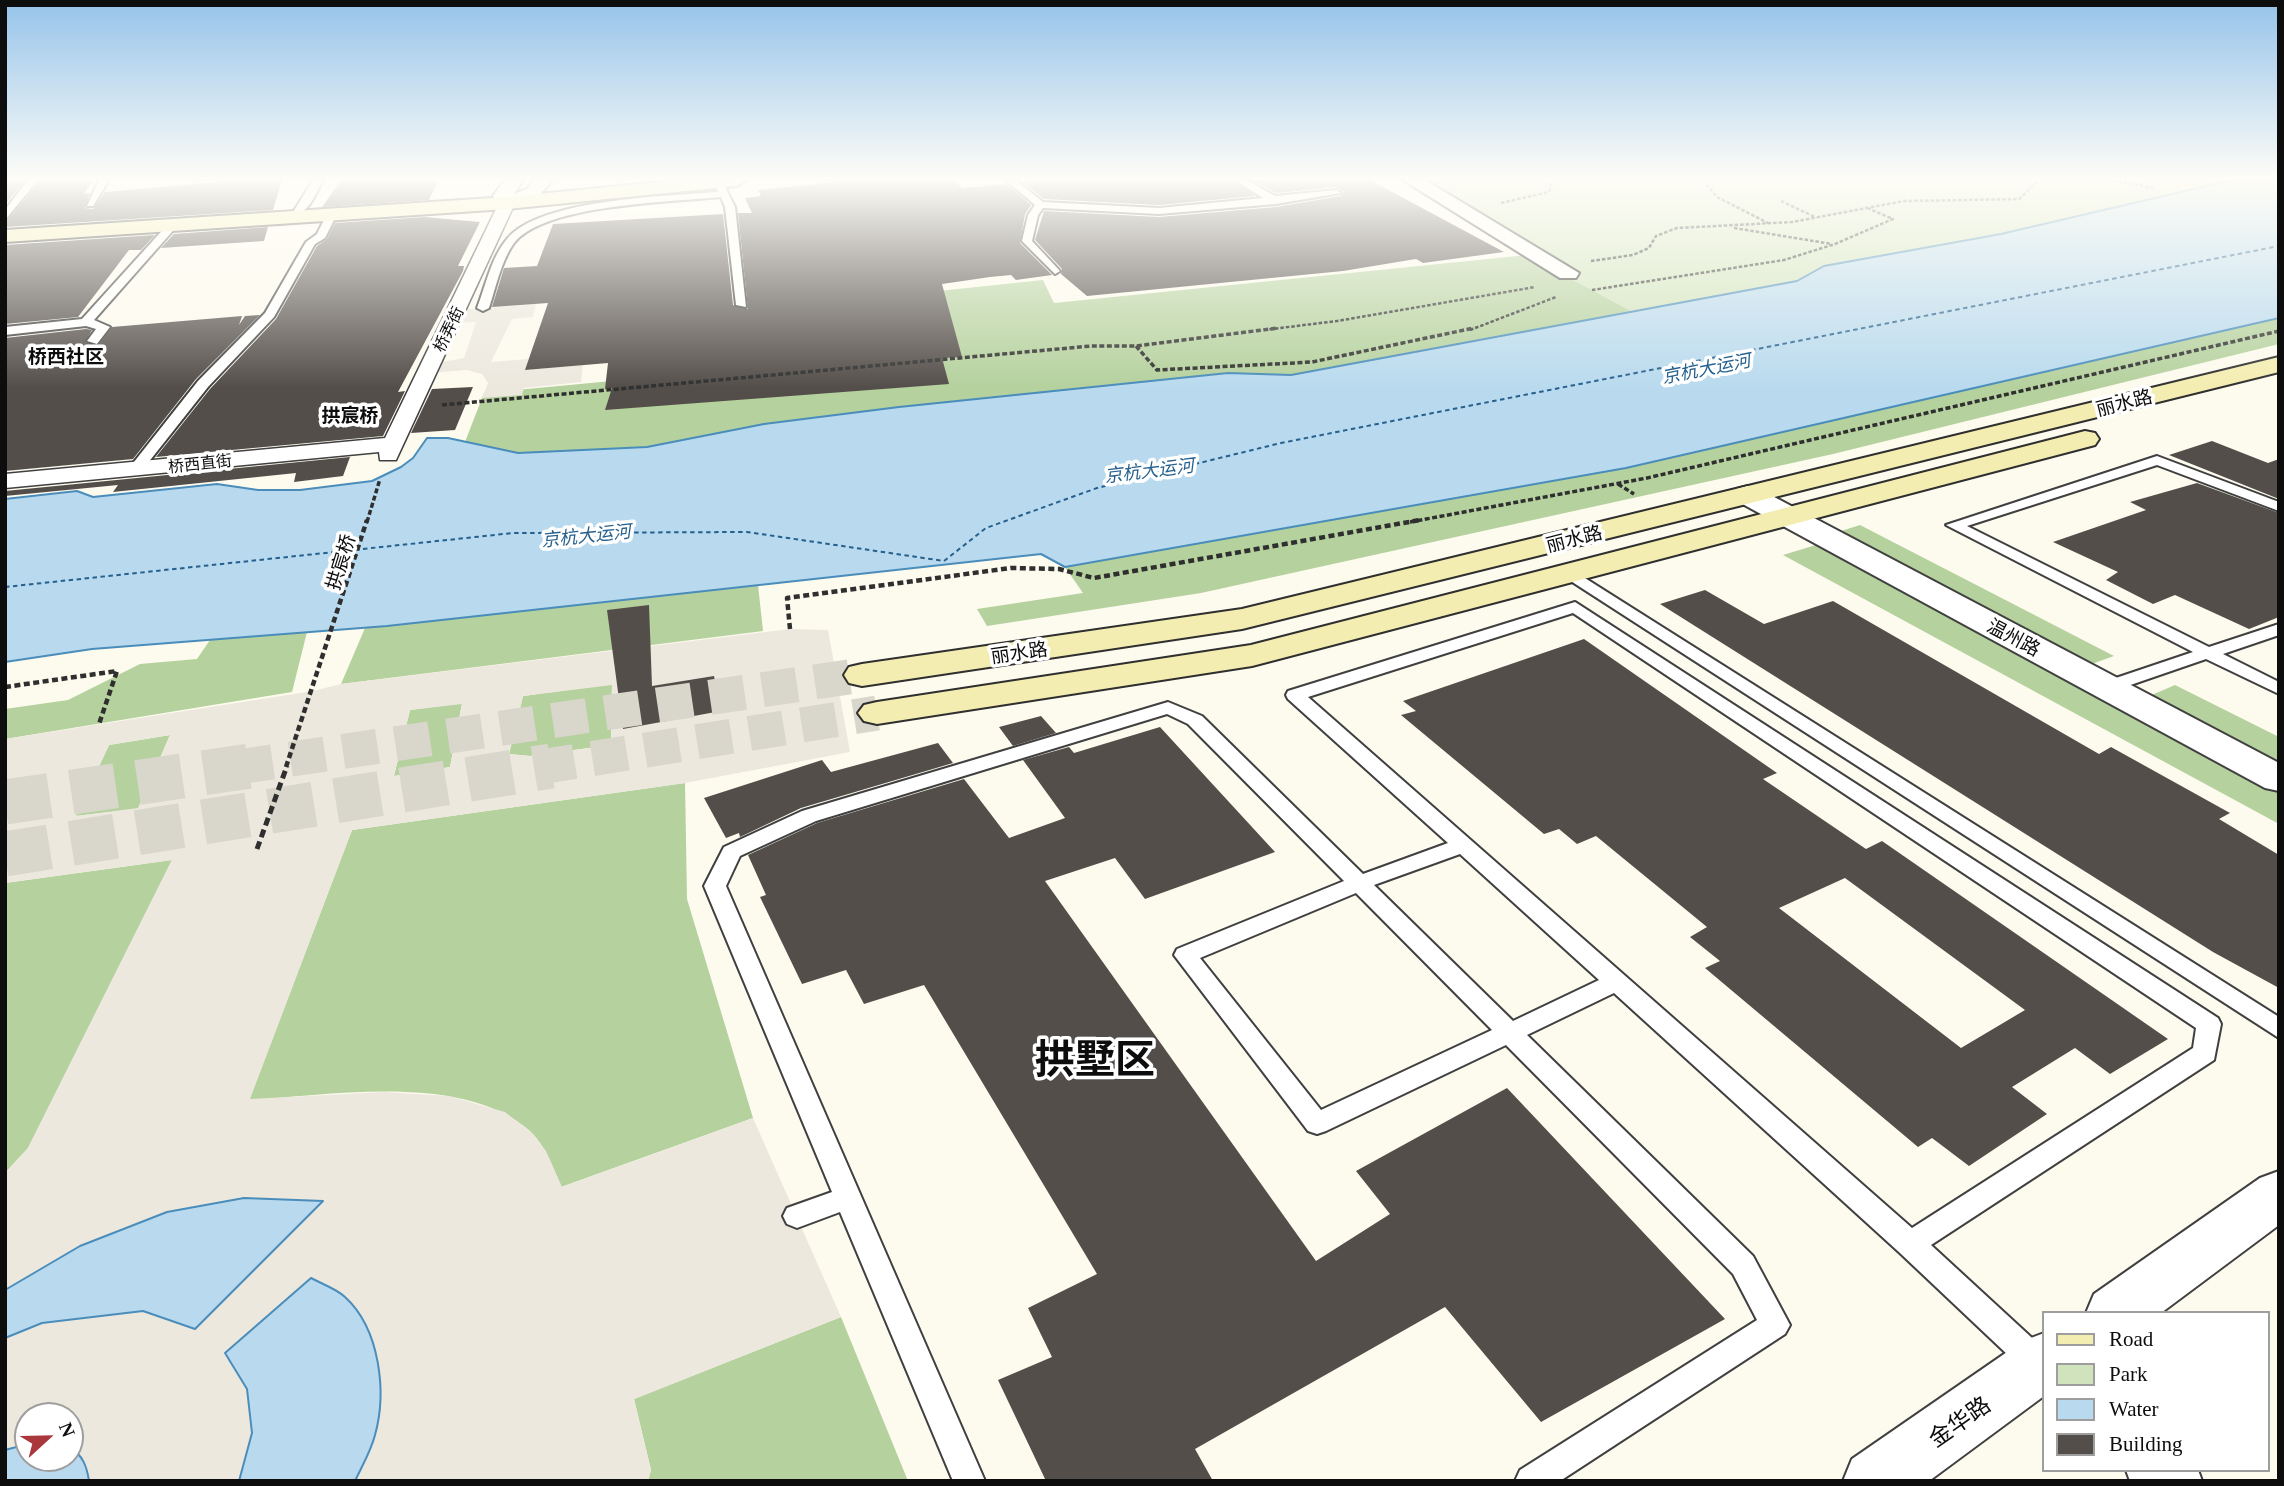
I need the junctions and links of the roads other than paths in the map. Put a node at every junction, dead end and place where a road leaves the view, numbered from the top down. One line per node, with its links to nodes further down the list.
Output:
1 (151, 249): 12 (lane)
2 (307, 249): 18 (lane)
3 (482, 249): 17 (street, 桥弄街)
4 (507, 249): 11 (lane)
5 (735, 249): 10 (lane)
6 (1035, 249): 9 (lane)
7 (1529, 249): 8 (street)
8 (1561, 269)
9 (1055, 271)
10 (742, 305)
11 (483, 309)
12 (86, 322): 13 (lane); 14 (lane)
13 (5, 331)
14 (93, 341)
15 (2279, 364): 20 (main road, 丽水路)
16 (2279, 388): 22 (main road, 丽水路)
17 (391, 449): 18 (street, 桥西直街)
18 (135, 470): 19 (street, 桥西直街)
19 (5, 481)
20 (1748, 495): 22 (street, 温州路); 26 (main road, 丽水路)
21 (2279, 508): 25 (lane)
22 (1789, 516): 23 (main road, 丽水路); 27 (street, 温州路)
23 (1569, 573): 29 (main road, 丽水路); 30 (lane)
24 (2279, 628): 25 (lane)
25 (2209, 654): 27 (lane); 28 (lane)
26 (862, 675)
27 (2107, 687): 31 (street, 温州路)
28 (2279, 689)
29 (877, 713)
30 (1880, 773): 32 (lane); 36 (lane)
31 (2279, 779)
32 (1847, 786): 33 (lane); 41 (lane)
33 (1463, 845): 34 (lane); 35 (lane)
34 (1359, 883): 37 (lane); 37 (lane); 39 (lane)
35 (1616, 982): 37 (lane); 41 (lane)
36 (2279, 1030)
37 (1510, 1034): 45 (lane)
38 (2279, 1194): 42 (street)
39 (848, 1198): 40 (lane); 44 (lane)
40 (797, 1216)
41 (1910, 1244): 43 (lane)
42 (2118, 1311)
43 (2042, 1365): 46 (street, 金华路)
44 (969, 1481)
45 (1531, 1481)
46 (1875, 1481)

